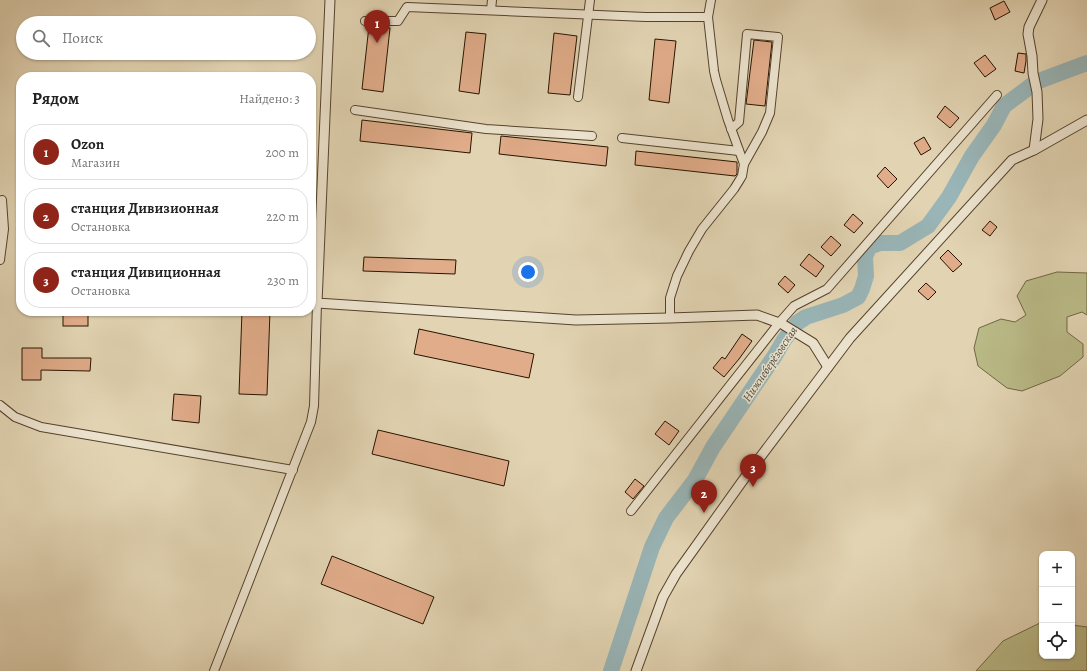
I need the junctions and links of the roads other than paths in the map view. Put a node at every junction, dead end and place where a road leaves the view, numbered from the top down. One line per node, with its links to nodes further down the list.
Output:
1 (330, 0): 22 (street)
2 (492, 0): 6 (street)
3 (590, 0): 7 (street)
4 (711, 0): 8 (street)
5 (1042, 0): 17 (street)
6 (491, 10): 7 (street); 9 (street)
7 (588, 15): 8 (street); 11 (street)
8 (708, 17): 14 (street)
9 (365, 21)
10 (997, 95): 24 (street)
11 (578, 98)
12 (355, 110): 15 (street)
13 (1087, 120): 17 (street)
14 (731, 129): 18 (street); 19 (street)
15 (592, 136)
16 (622, 138): 18 (street)
17 (1034, 150): 25 (street)
18 (739, 151): 19 (street)
19 (744, 164): 23 (street)
20 (2, 200): 21 (street)
21 (0, 260)
22 (317, 303): 23 (street); 27 (street)
23 (670, 318): 24 (street)
24 (779, 323): 25 (street); 28 (street)
25 (828, 367): 30 (street)
26 (0, 405): 27 (street)
27 (293, 470): 29 (street)
28 (631, 511)
29 (214, 671)
30 (636, 671)

